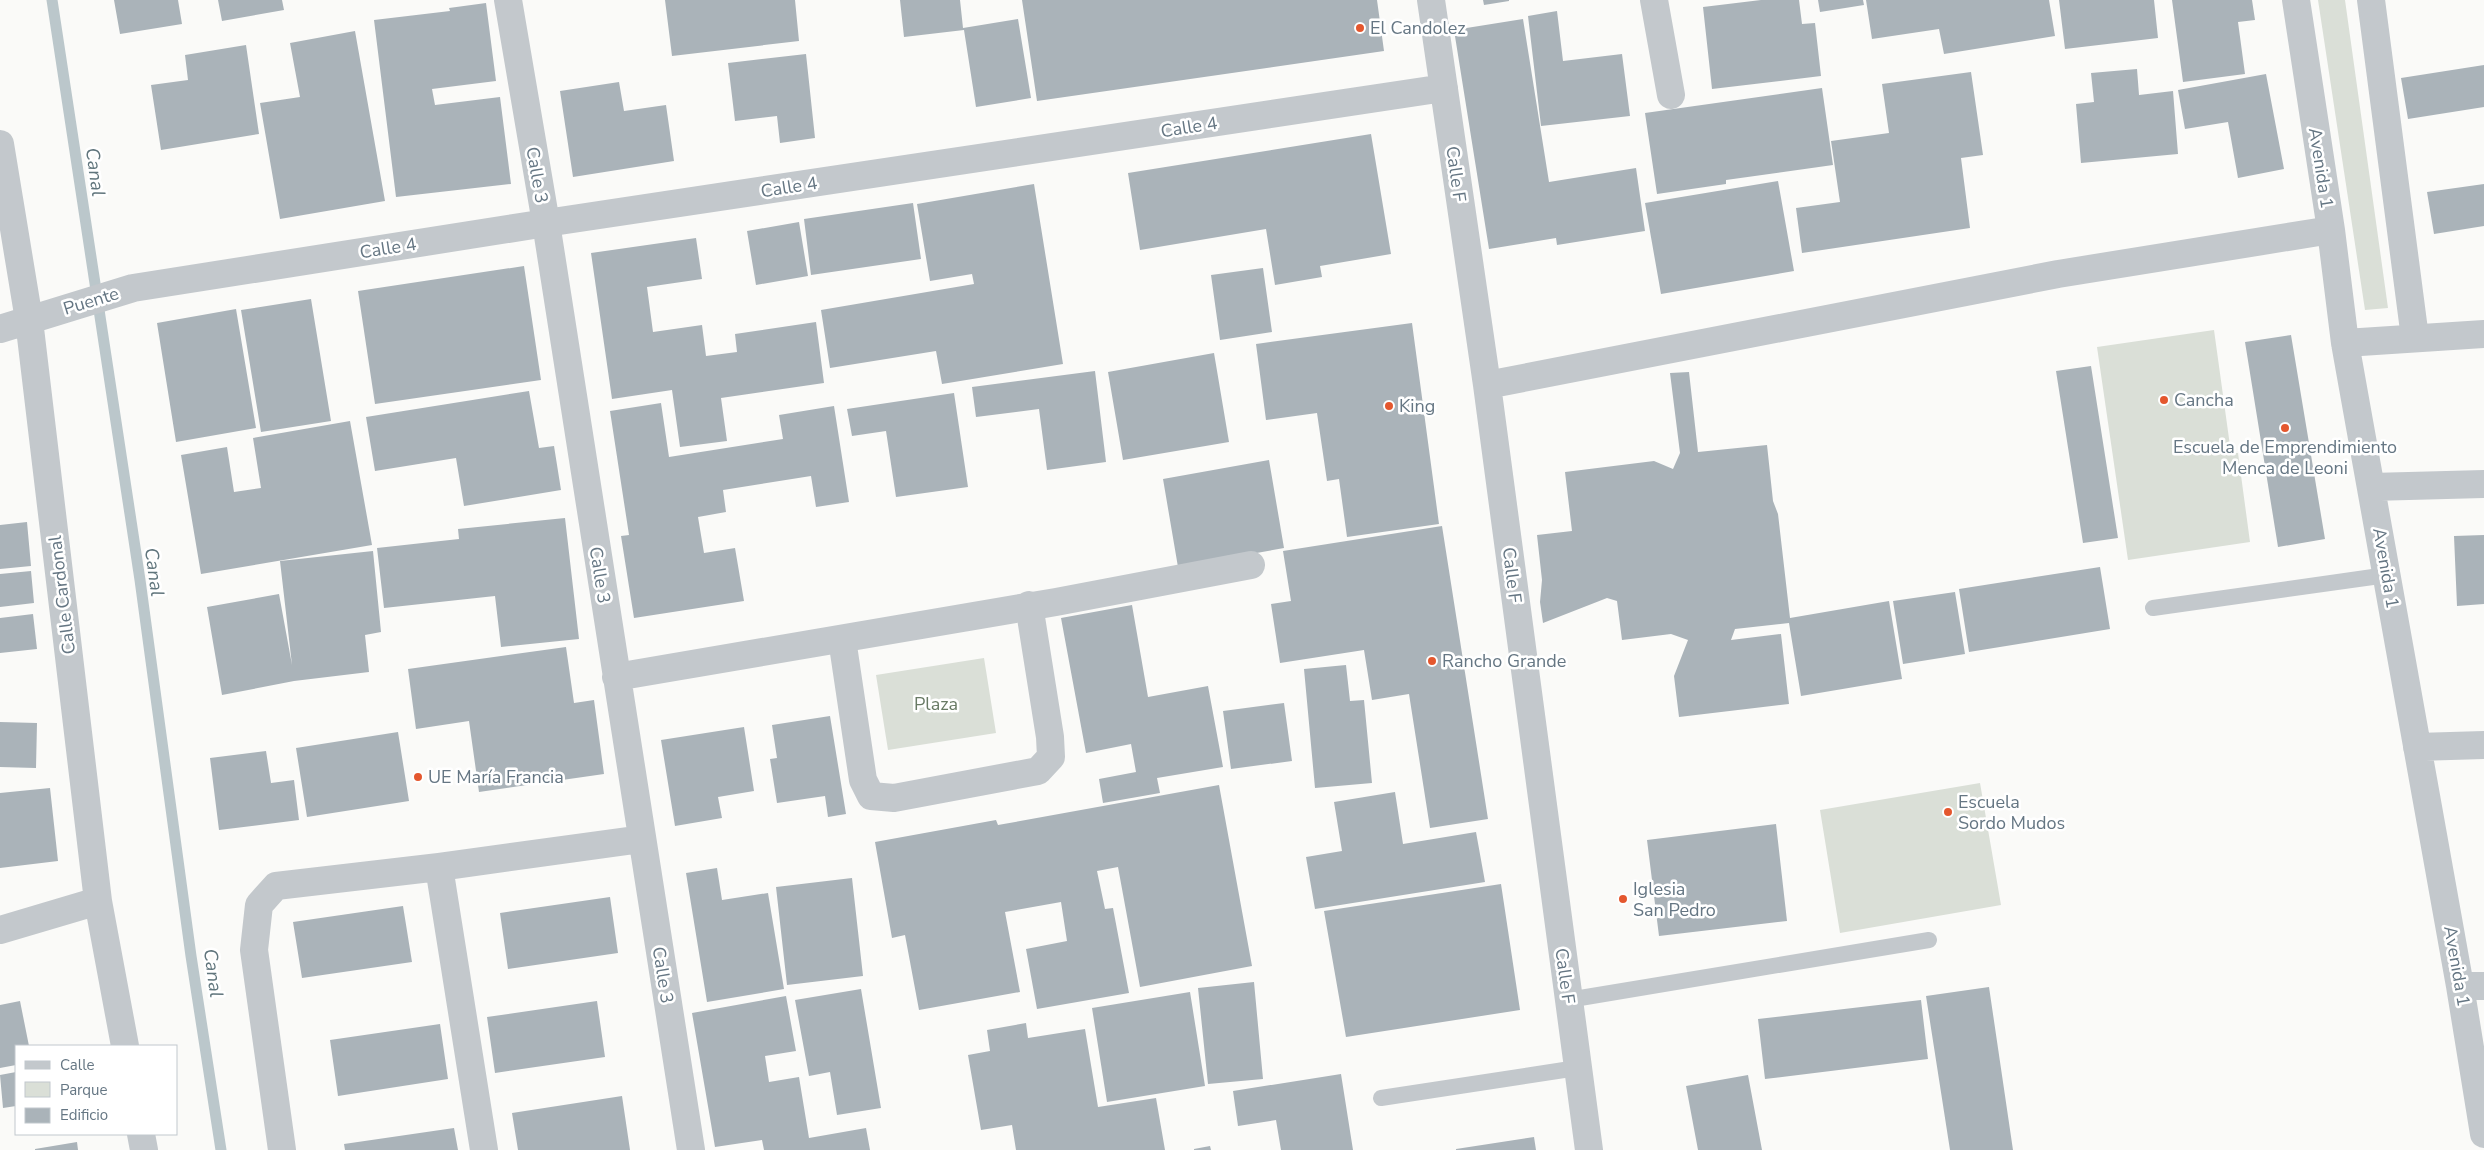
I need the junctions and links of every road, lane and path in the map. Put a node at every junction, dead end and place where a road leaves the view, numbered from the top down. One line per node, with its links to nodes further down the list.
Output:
1 (508, 0): 9 (street, Calle 3)
2 (1430, 0): 6 (street, Calle F)
3 (1654, 0): 7 (street)
4 (2296, 0): 10 (street, Avenida 1)
5 (2371, 0): 15 (street)
6 (1444, 88): 9 (street, Calle 4); 17 (street, Calle F)
7 (1670, 95)
8 (0, 144): 12 (street, Calle Cardonal)
9 (546, 223): 11 (street, Calle 4); 25 (street, Calle 3)
10 (2331, 230): 16 (street, Avenida 1); 17 (street)
11 (133, 288): 12 (street, Puente)
12 (39, 317): 13 (street, Puente); 30 (street, Calle Cardonal)
13 (0, 329)
14 (2484, 334): 15 (street)
15 (2415, 338): 16 (street)
16 (2345, 343): 19 (street, Avenida 1)
17 (1487, 385): 34 (street, Calle F)
18 (2484, 484): 19 (street)
19 (2371, 487): 21 (street, Avenida 1)
20 (1251, 565): 22 (street)
21 (2387, 575): 23 (lane); 27 (street, Avenida 1)
22 (1029, 606): 24 (street); 24 (street)
23 (2153, 608)
24 (842, 639): 25 (street)
25 (616, 677): 28 (street, Calle 3)
26 (2484, 745): 27 (street)
27 (2417, 747): 33 (street, Avenida 1)
28 (642, 839): 29 (street); 43 (street, Calle 3)
29 (439, 867): 41 (street); 42 (street)
30 (98, 901): 31 (street); 35 (street, Calle Cardonal)
31 (0, 930)
32 (1929, 940): 34 (lane)
33 (2472, 986): 38 (street, Avenida 1)
34 (1568, 1000): 36 (street, Calle F)
35 (125, 1045)
36 (1577, 1068): 37 (lane); 44 (street, Calle F)
37 (1381, 1098)
38 (2484, 1134)
39 (141, 1135): 40 (street)
40 (144, 1150)
41 (282, 1150)
42 (484, 1150)
43 (691, 1150)
44 (1589, 1150)

